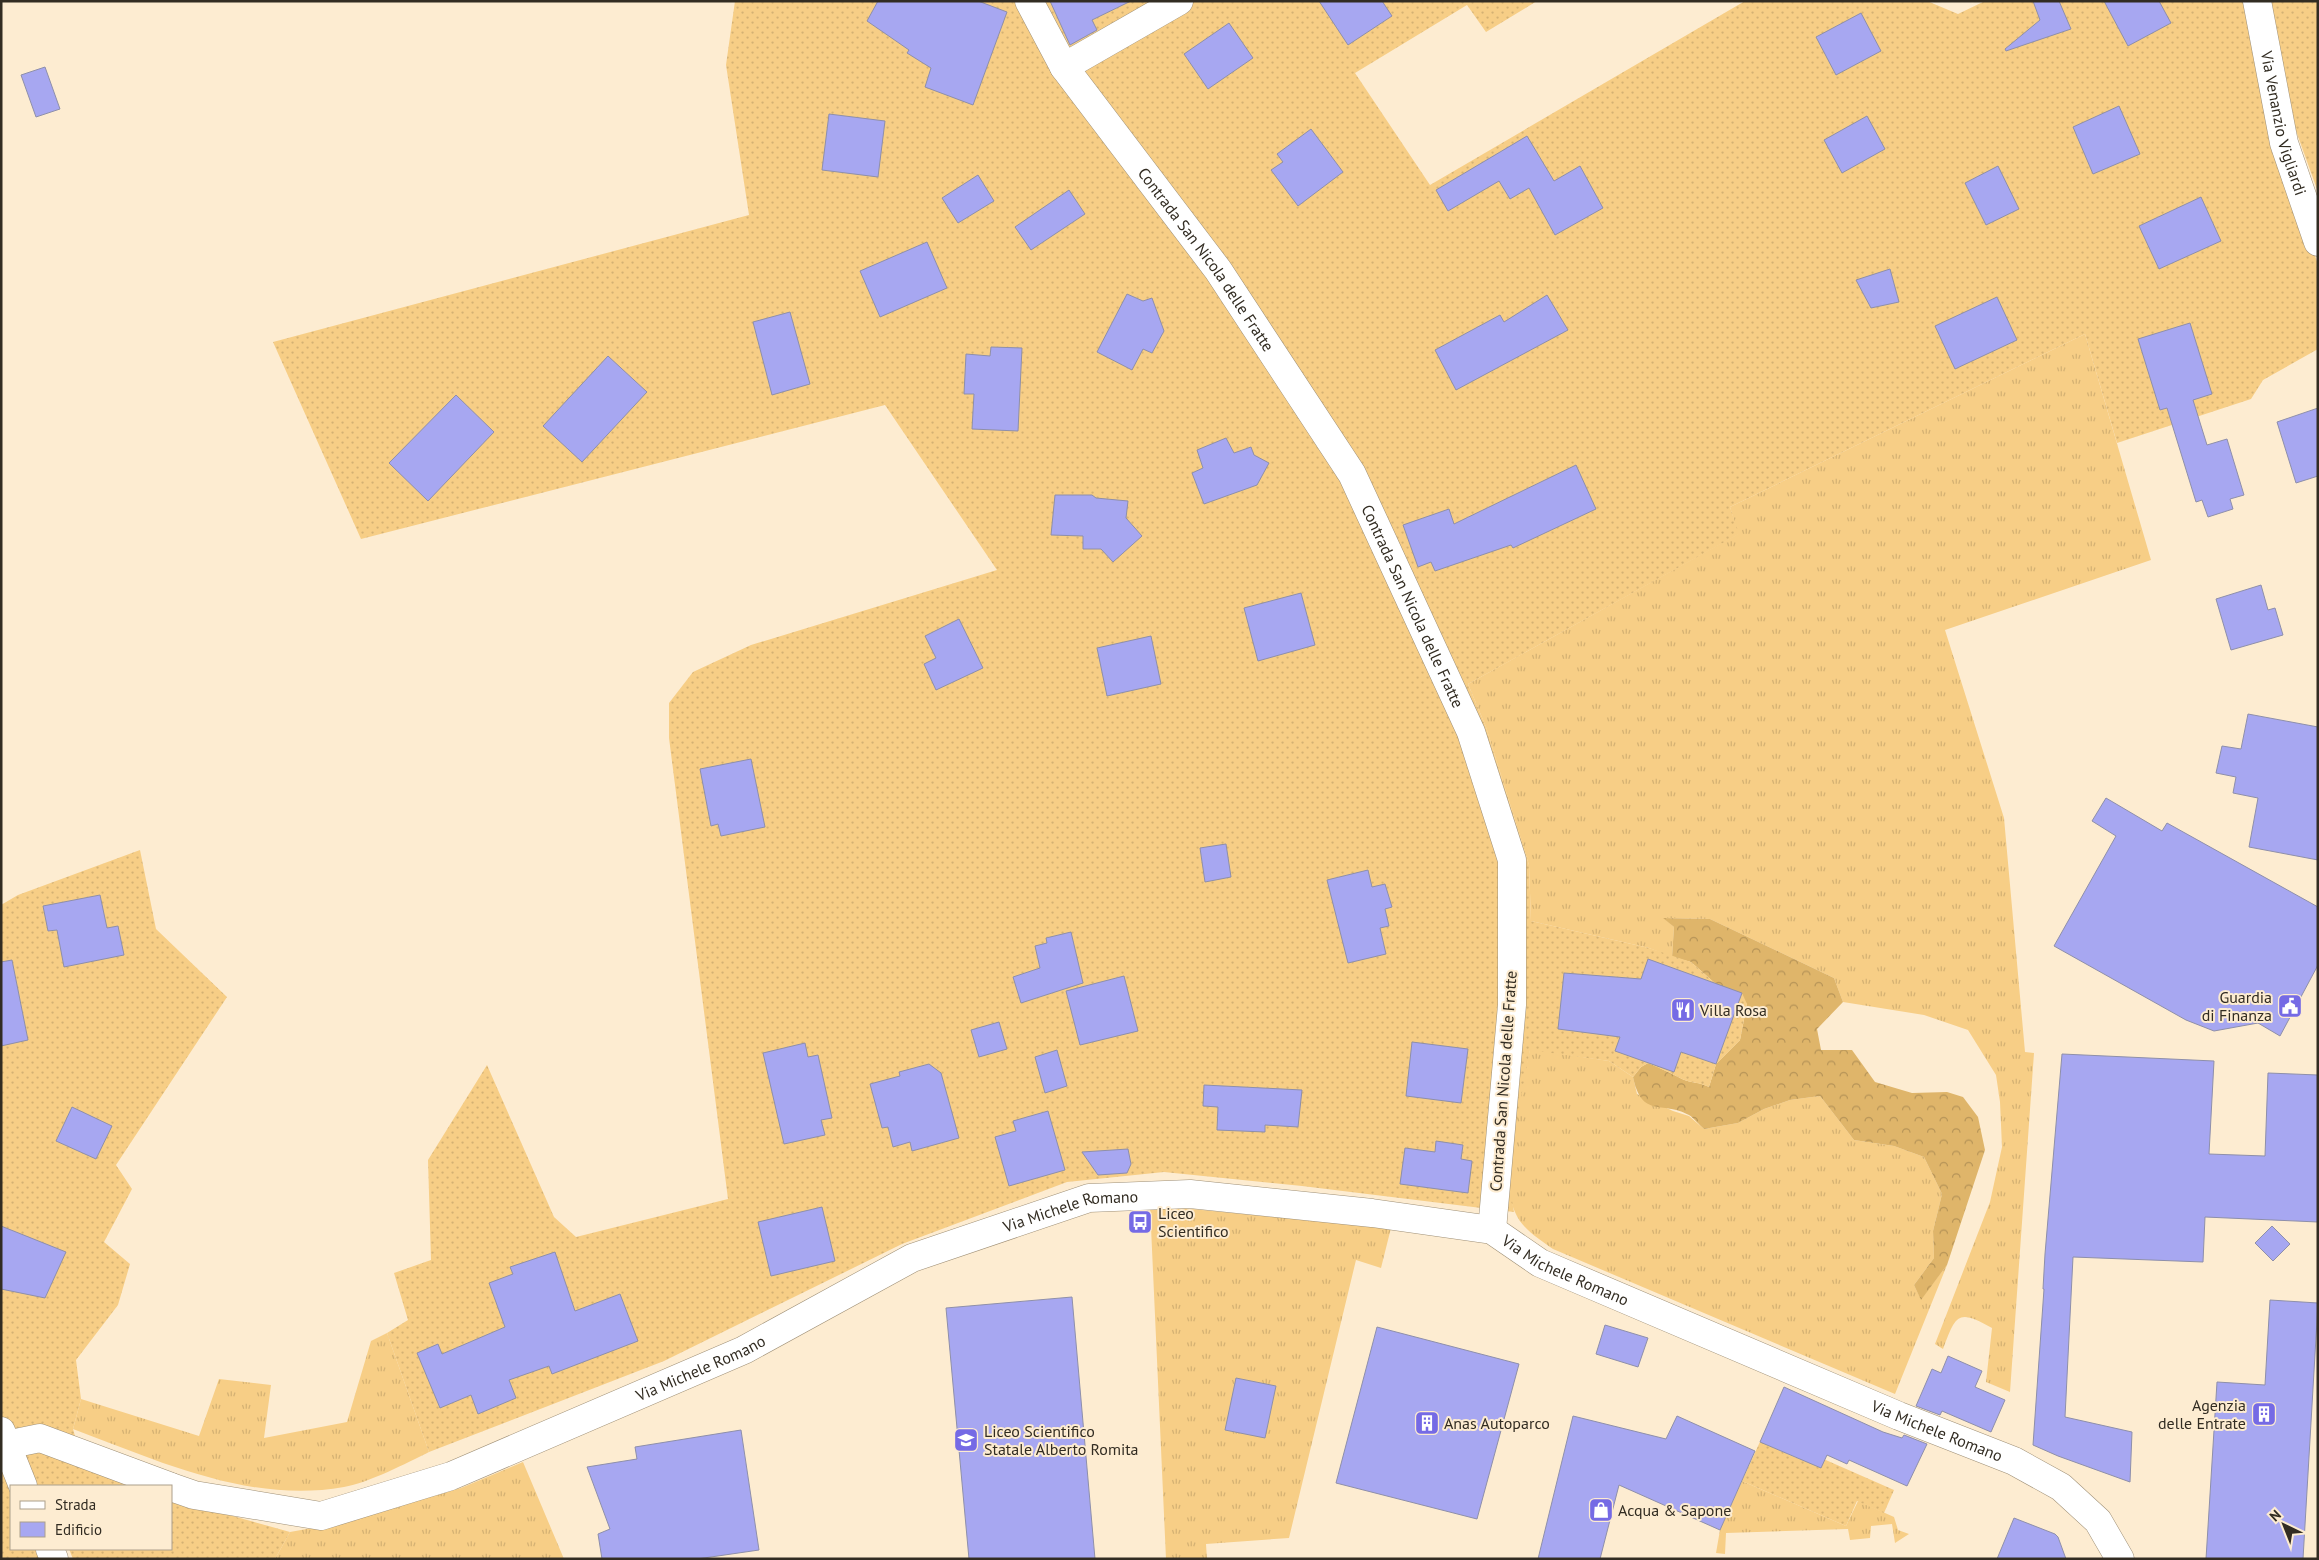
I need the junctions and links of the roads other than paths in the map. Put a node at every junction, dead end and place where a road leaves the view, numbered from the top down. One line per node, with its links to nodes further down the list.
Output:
1 (1029, 1): 4 (street, Contrada San Nicola delle Fratte)
2 (1179, 1): 4 (street)
3 (2258, 1): 5 (street, Via Venanzio Vigliardi)
4 (1064, 67): 6 (street, Contrada San Nicola delle Fratte)
5 (2318, 242)
6 (1492, 1230): 10 (street, Via Michele Romano); 11 (street, Via Michele Romano)
7 (4, 1438): 8 (street); 9 (street, Via Michele Romano)
8 (23, 1485)
9 (165, 1485)
10 (172, 1488)
11 (2120, 1559)

